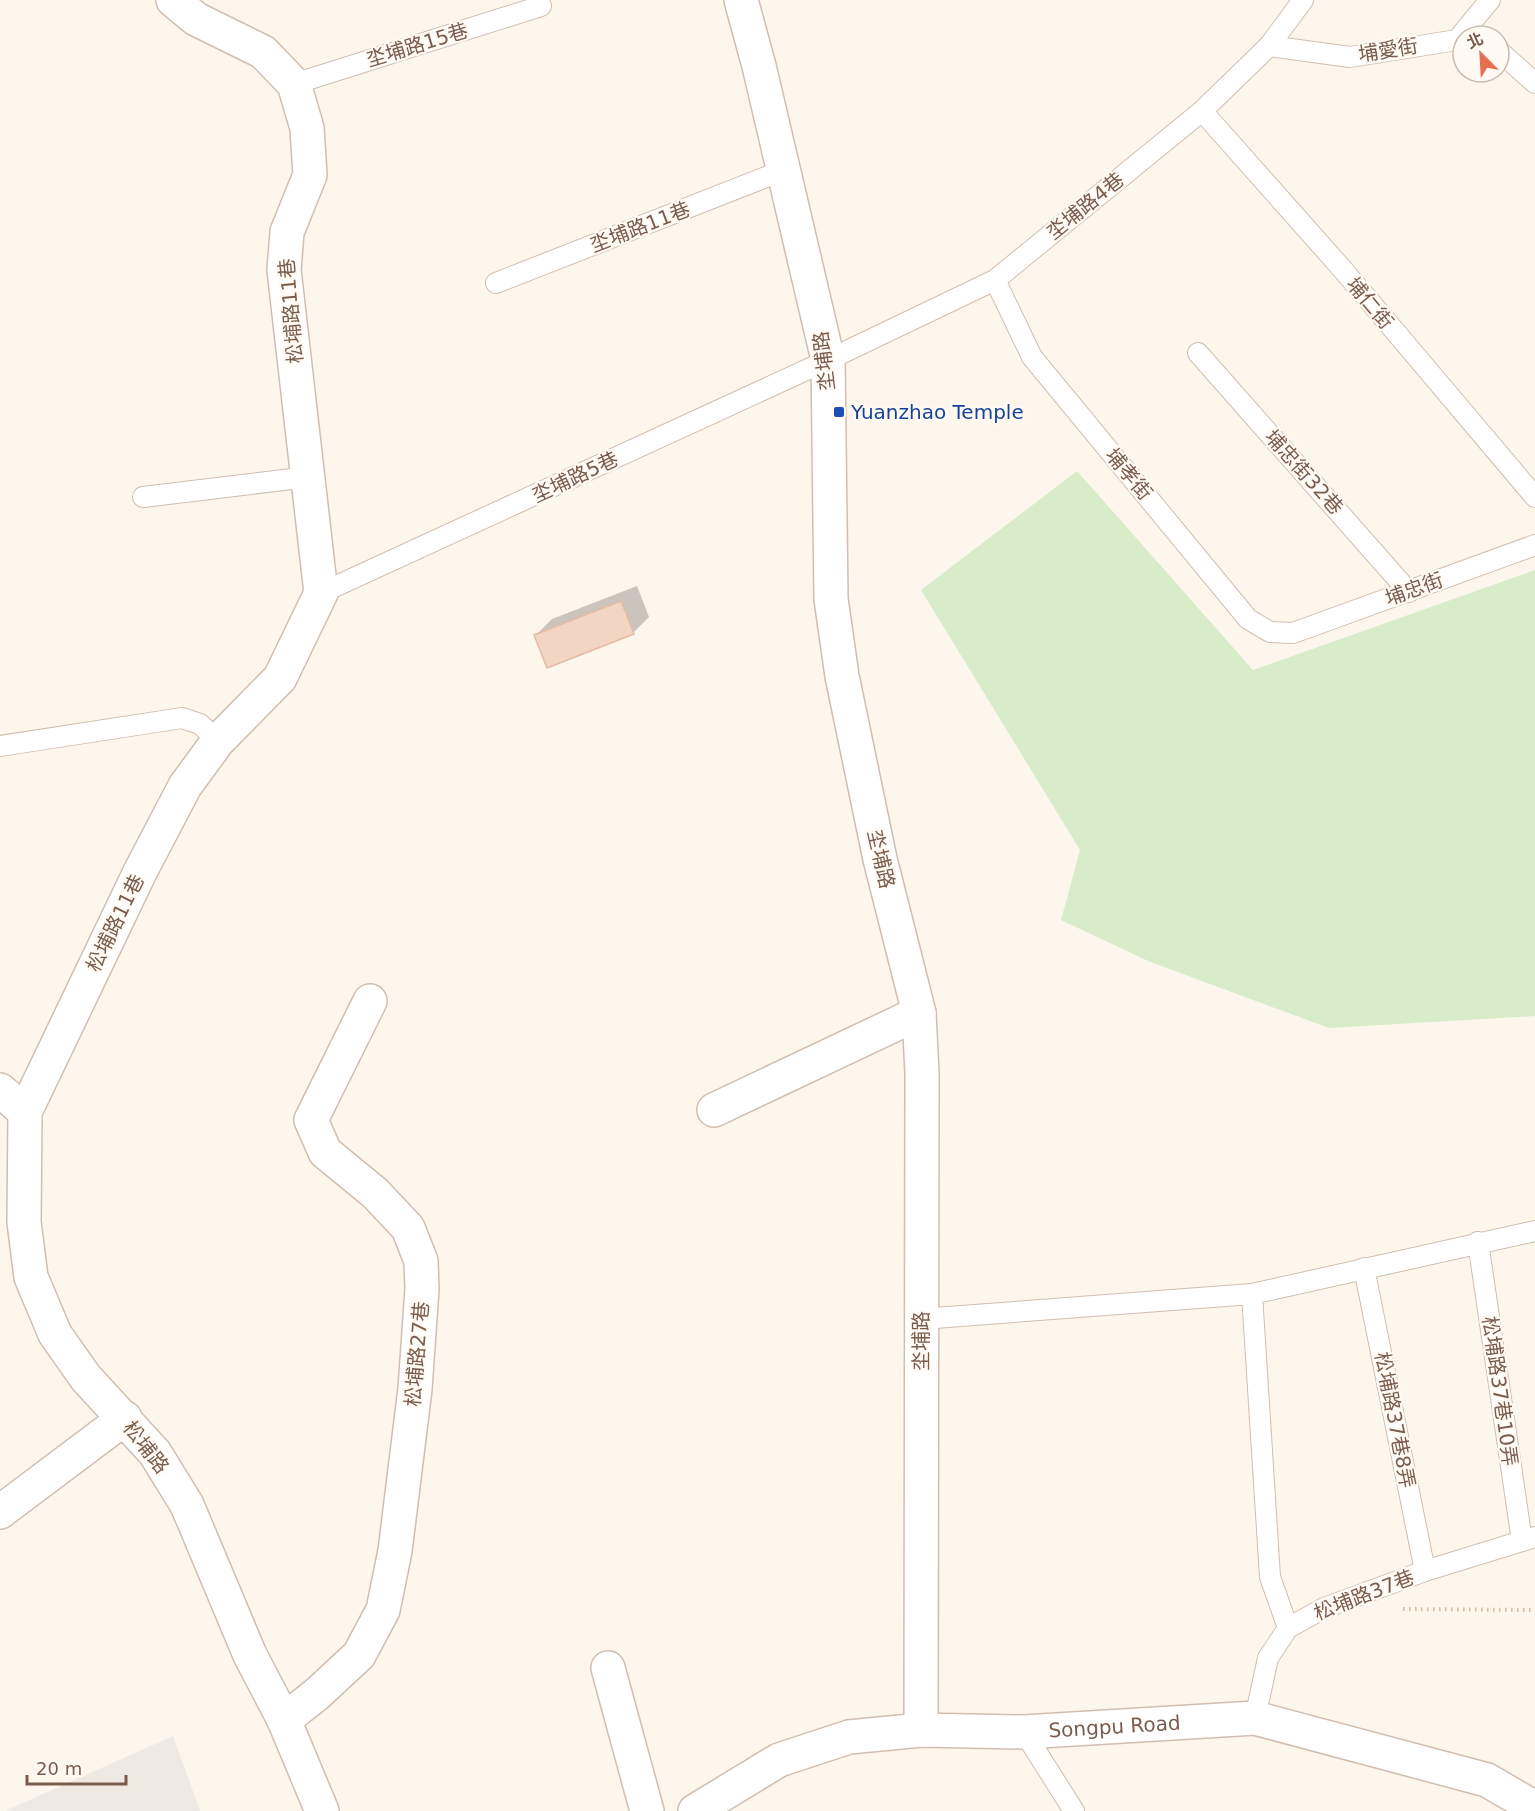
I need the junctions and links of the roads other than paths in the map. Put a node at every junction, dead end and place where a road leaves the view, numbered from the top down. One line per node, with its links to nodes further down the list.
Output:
1 (173, 0): 11 (street, 松埔路11巷)
2 (741, 0): 13 (street, 坔埔路)
3 (1303, 0): 8 (lane, 坔埔路4巷)
4 (1490, 0): 6 (lane, 埔愛街)
5 (541, 6): 11 (lane, 坔埔路15巷)
6 (1479, 24)
7 (1451, 41): 8 (lane, 埔愛街)
8 (1269, 46): 12 (lane, 坔埔路4巷)
9 (1511, 62): 10 (lane)
10 (1535, 83)
11 (294, 84): 18 (street, 松埔路11巷)
12 (1202, 111): 14 (lane, 坔埔路4巷); 19 (lane, 埔仁街)
13 (784, 170): 15 (lane, 坔埔路11巷); 17 (street, 坔埔路)
14 (995, 280): 17 (lane, 坔埔路4巷); 24 (lane, 埔孝街)
15 (496, 283)
16 (1198, 353): 22 (lane, 埔忠街32巷)
17 (828, 360): 23 (lane, 坔埔路5巷); 28 (street, 坔埔路)
18 (308, 477): 20 (lane); 23 (street, 松埔路11巷)
19 (1535, 497)
20 (143, 498)
21 (1535, 545): 22 (lane, 埔忠街)
22 (1409, 592): 24 (lane, 埔忠街)
23 (321, 593): 25 (street, 松埔路11巷)
24 (1293, 633)
25 (218, 741): 26 (lane); 31 (street, 松埔路11巷)
26 (0, 746)
27 (370, 1001): 44 (street, 松埔路27巷)
28 (919, 1013): 30 (street); 36 (street, 坔埔路)
29 (0, 1090): 31 (street)
30 (714, 1110)
31 (25, 1112): 37 (street, 松埔路)
32 (1535, 1231): 33 (lane)
33 (1478, 1242): 34 (lane); 39 (lane, 松埔路37巷10弄)
34 (1364, 1268): 35 (lane); 40 (lane, 松埔路37巷8弄)
35 (1251, 1294): 36 (lane); 41 (lane)
36 (921, 1319): 45 (street, 坔埔路)
37 (125, 1418): 38 (street); 44 (street, 松埔路)
38 (0, 1512)
39 (1529, 1539): 40 (lane, 松埔路37巷)
40 (1425, 1572): 41 (lane, 松埔路37巷)
41 (1288, 1628): 43 (lane, 松埔路37巷)
42 (608, 1668): 49 (street)
43 (1255, 1719): 46 (street, Songpu Road); 47 (street, Songpu Road)
44 (284, 1720): 48 (street, 松埔路)
45 (921, 1730): 46 (street, Songpu Road); 50 (street, Songpu Road)
46 (1024, 1732): 51 (lane)
47 (1535, 1809)
48 (322, 1811)
49 (647, 1811)
50 (695, 1811)
51 (1074, 1811)

